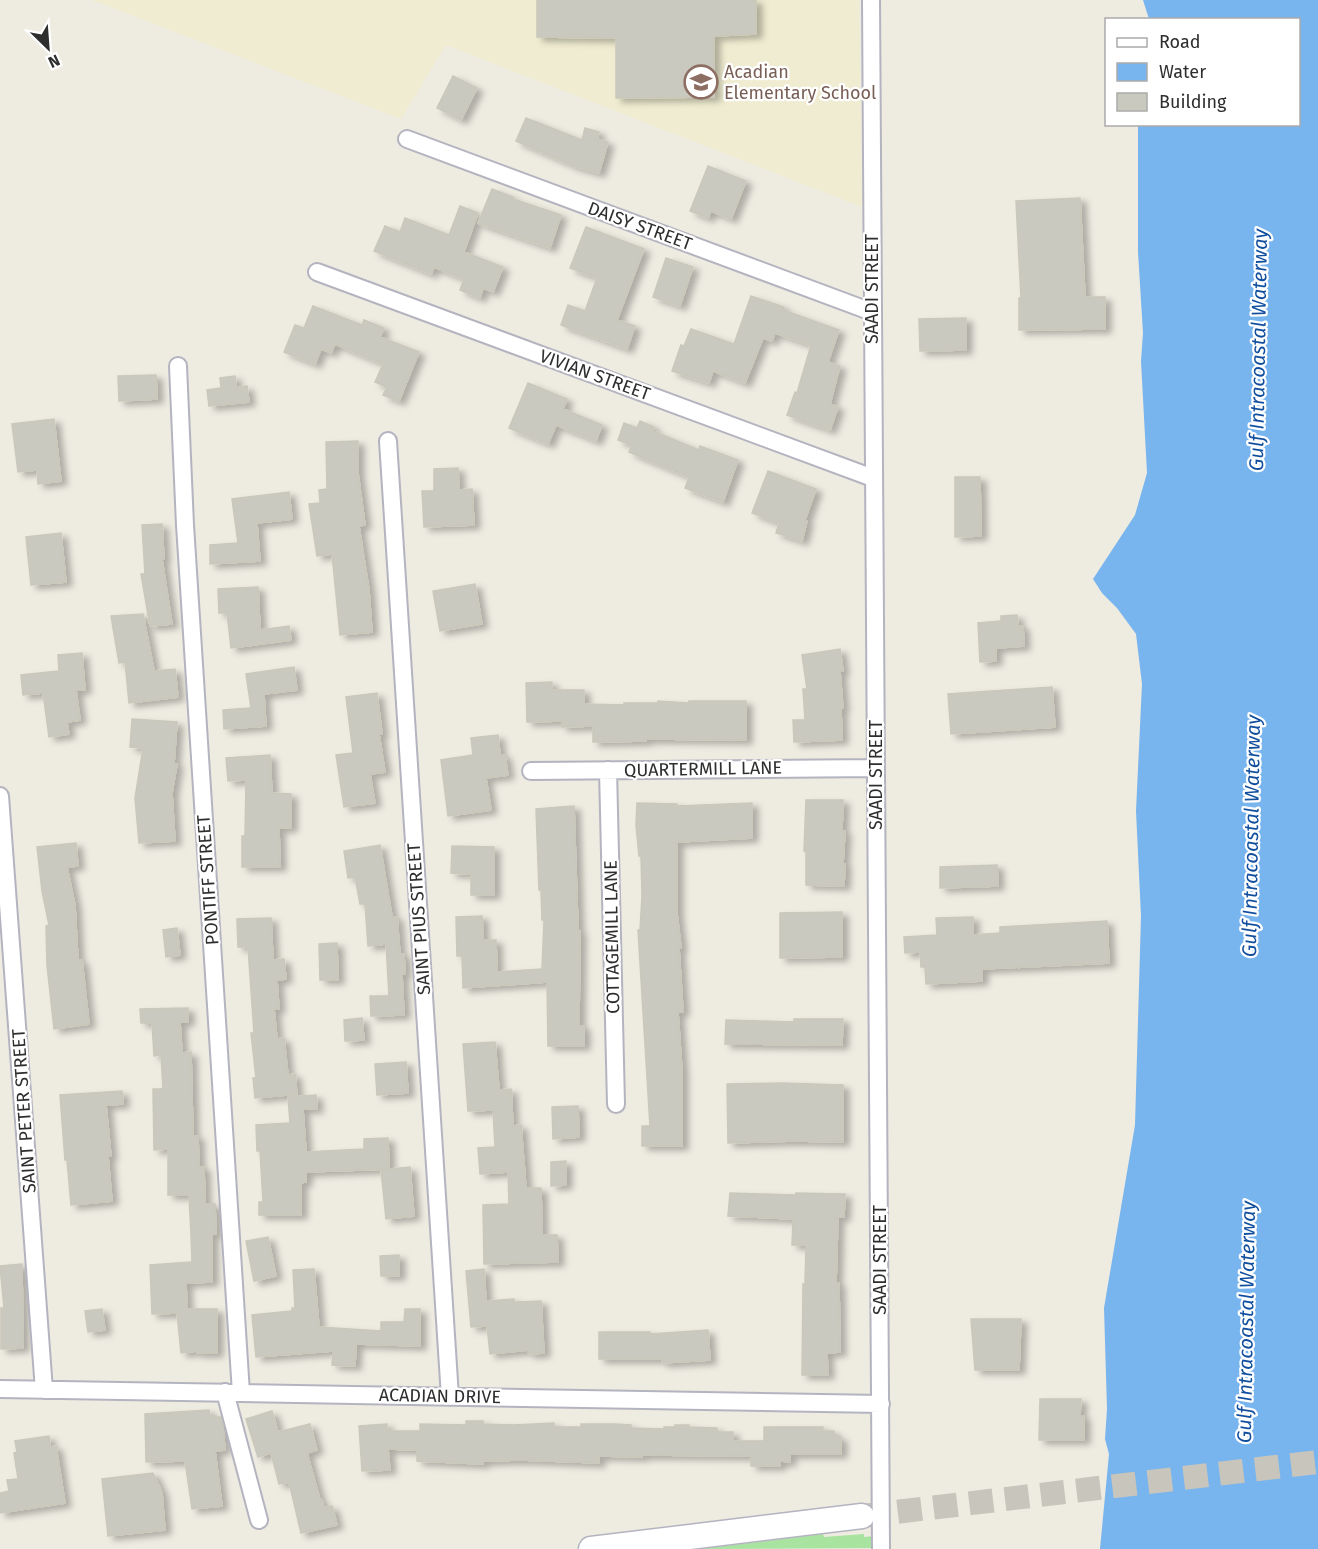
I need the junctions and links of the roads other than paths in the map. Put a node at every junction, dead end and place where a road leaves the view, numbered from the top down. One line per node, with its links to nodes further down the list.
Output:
1 (871, 0): 4 (street, SAADI STREET)
2 (408, 139): 4 (street, DAISY STREET)
3 (317, 272): 7 (street, VIVIAN STREET)
4 (872, 312): 7 (street, SAADI STREET)
5 (178, 366): 15 (street, PONTIFF STREET)
6 (388, 441): 16 (street, SAINT PIUS STREET)
7 (873, 478): 8 (street, SAADI STREET)
8 (876, 768): 9 (street, QUARTERMILL LANE); 17 (street, SAADI STREET)
9 (608, 770): 10 (street, QUARTERMILL LANE); 12 (street, COTTAGEMILL LANE)
10 (531, 771)
11 (0, 796): 14 (street, SAINT PETER STREET)
12 (616, 1104)
13 (0, 1389): 14 (street, ACADIAN DRIVE)
14 (44, 1389): 15 (street, ACADIAN DRIVE)
15 (233, 1393): 16 (street, ACADIAN DRIVE); 19 (street, PONTIFF STREET)
16 (450, 1396): 17 (street, ACADIAN DRIVE)
17 (881, 1404): 21 (street, SAADI STREET)
18 (862, 1516): 20 (main road)
19 (259, 1520)
20 (591, 1549)
21 (881, 1549)

